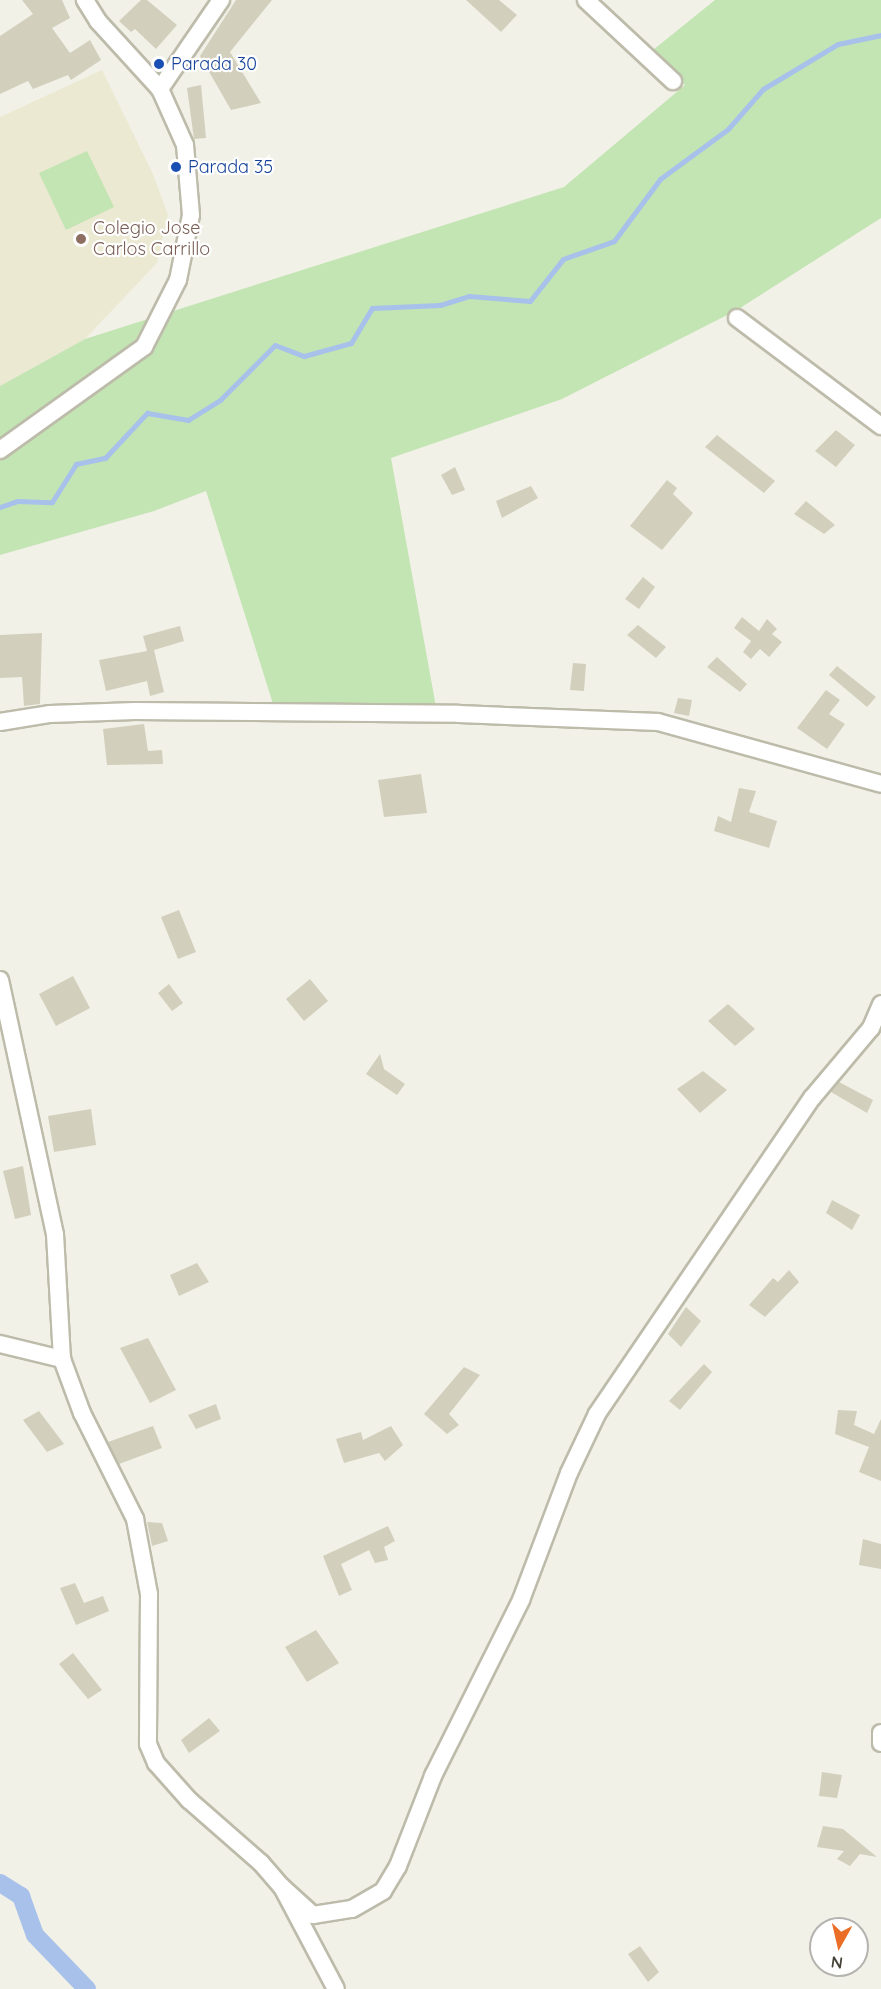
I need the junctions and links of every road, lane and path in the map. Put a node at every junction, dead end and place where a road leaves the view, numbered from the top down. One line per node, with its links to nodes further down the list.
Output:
1 (85, 0): 5 (street)
2 (221, 0): 5 (street)
3 (586, 0): 4 (street)
4 (673, 81)
5 (160, 89): 8 (street)
6 (737, 318): 7 (street)
7 (881, 426)
8 (0, 450)
9 (0, 722): 10 (street)
10 (881, 784)
11 (0, 980): 14 (street)
12 (881, 1004): 17 (street)
13 (0, 1344): 14 (street)
14 (62, 1359): 17 (street)
15 (881, 1733): 16 (street)
16 (881, 1743)
17 (282, 1887): 18 (street)
18 (336, 1989)

